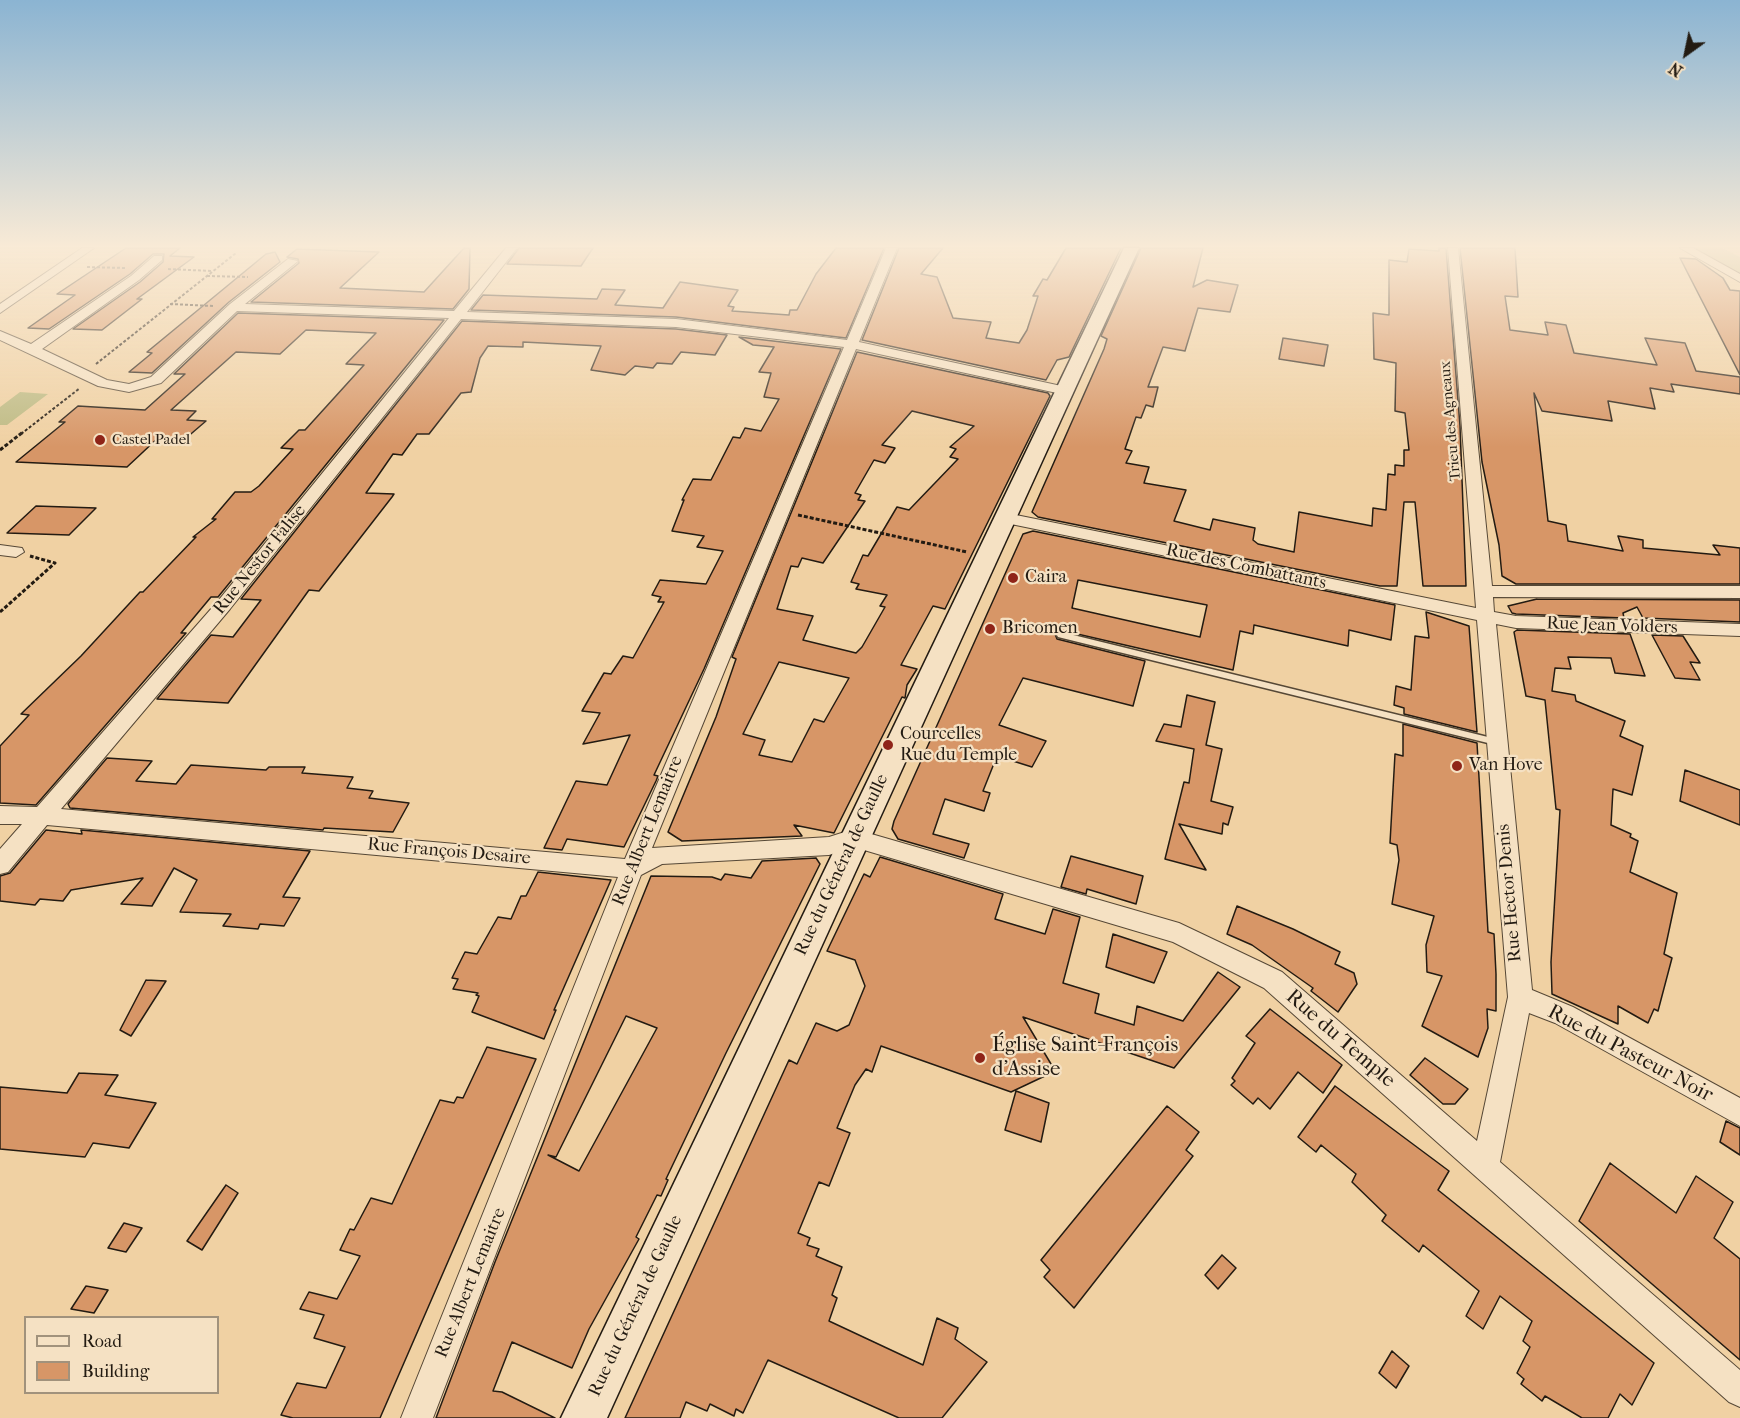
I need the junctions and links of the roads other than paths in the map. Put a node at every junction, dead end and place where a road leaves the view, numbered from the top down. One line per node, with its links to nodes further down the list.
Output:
1 (83, 314): 10 (street)
2 (226, 314): 10 (street)
3 (461, 314): 20 (street, Rue Nestor Falise)
4 (465, 314): 9 (street)
5 (863, 314): 9 (street, Rue Albert Lemaitre)
6 (1101, 314): 11 (main road, Rue du Général de Gaulle)
7 (1459, 314): 13 (street, Trieu des Agneaux)
8 (0, 335): 10 (street)
9 (850, 344): 11 (street); 23 (street, Rue Albert Lemaitre)
10 (33, 349)
11 (1066, 391): 12 (main road, Rue du Général de Gaulle)
12 (1006, 518): 15 (street, Rue des Combattants); 21 (main road, Rue du Général de Gaulle)
13 (1483, 591): 14 (street); 15 (street, Trieu des Agneaux)
14 (1740, 592)
15 (1485, 616): 16 (street, Rue Jean Volders); 18 (street, Rue Hector Denis)
16 (1740, 630)
17 (1061, 635): 18 (lane)
18 (1496, 742): 24 (street, Rue Hector Denis)
19 (0, 815): 20 (street, Rue François Desaire)
20 (41, 816): 22 (street, Rue Nestor Falise); 23 (street, Rue François Desaire)
21 (854, 838): 23 (street); 26 (street, Rue du Temple); 29 (main road, Rue du Général de Gaulle)
22 (0, 865)
23 (632, 869): 28 (street, Rue Albert Lemaitre)
24 (1520, 997): 25 (street, Rue du Pasteur Noir); 26 (street, Rue Hector Denis)
25 (1740, 1113)
26 (1485, 1167): 27 (street, Rue du Temple)
27 (1740, 1391)
28 (417, 1418)
29 (584, 1418)

